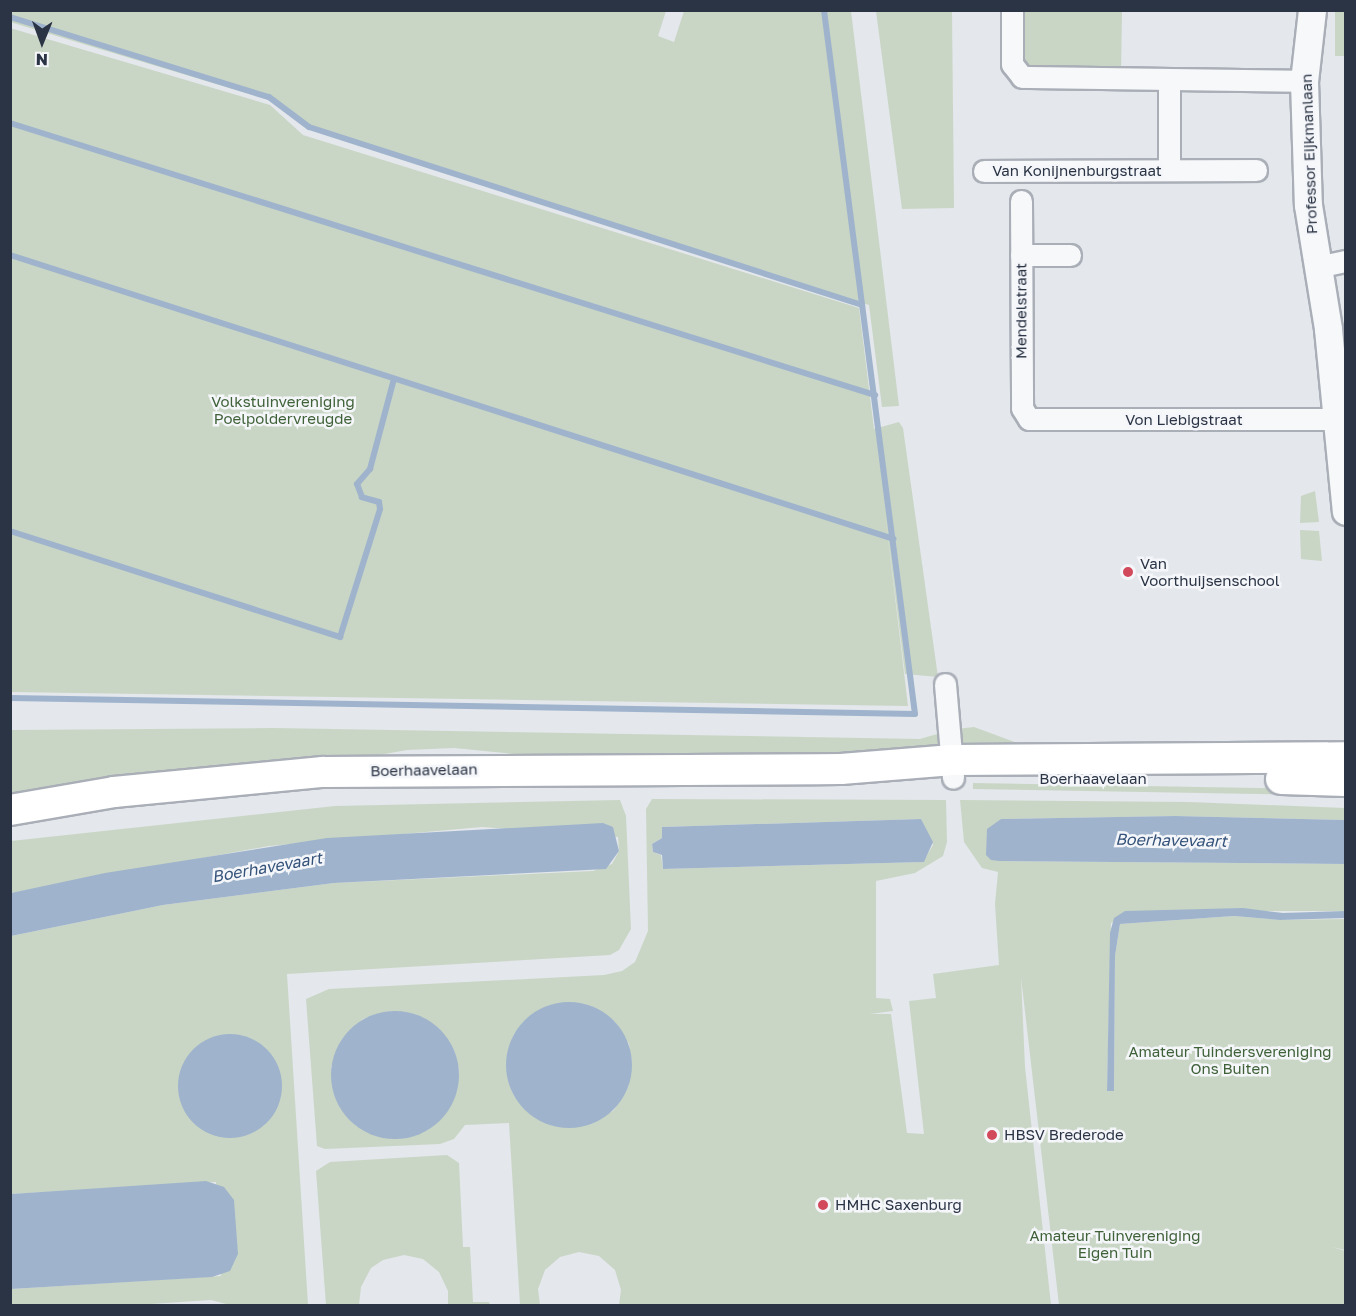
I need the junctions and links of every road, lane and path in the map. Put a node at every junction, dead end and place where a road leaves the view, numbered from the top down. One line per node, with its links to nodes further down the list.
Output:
1 (1012, 10): 3 (street)
2 (1312, 10): 4 (street, Professor Eijkmanlaan)
3 (1169, 80): 4 (street); 5 (street, Van Konijnenburgstraat)
4 (1304, 81): 12 (street, Professor Eijkmanlaan)
5 (1169, 170): 6 (street, Van Konijnenburgstraat); 7 (street, Van Konijnenburgstraat)
6 (1256, 170)
7 (984, 171)
8 (1021, 201): 9 (street, Mendelstraat)
9 (1021, 255): 10 (street); 13 (street, Mendelstraat)
10 (1070, 255)
11 (1346, 261): 12 (street)
12 (1317, 267): 14 (street, Professor Eijkmanlaan)
13 (1029, 419): 14 (street, Von Liebigstraat)
14 (1339, 419): 15 (street, Professor Eijkmanlaan)
15 (1344, 452): 16 (street, Professor Eijkmanlaan)
16 (1346, 511)
17 (945, 684): 19 (street)
18 (1346, 758): 19 (main road, Boerhaavelaan)
19 (953, 769): 20 (main road, Boerhaavelaan); 21 (main road, Boerhaavelaan)
20 (1346, 781)
21 (10, 810)

